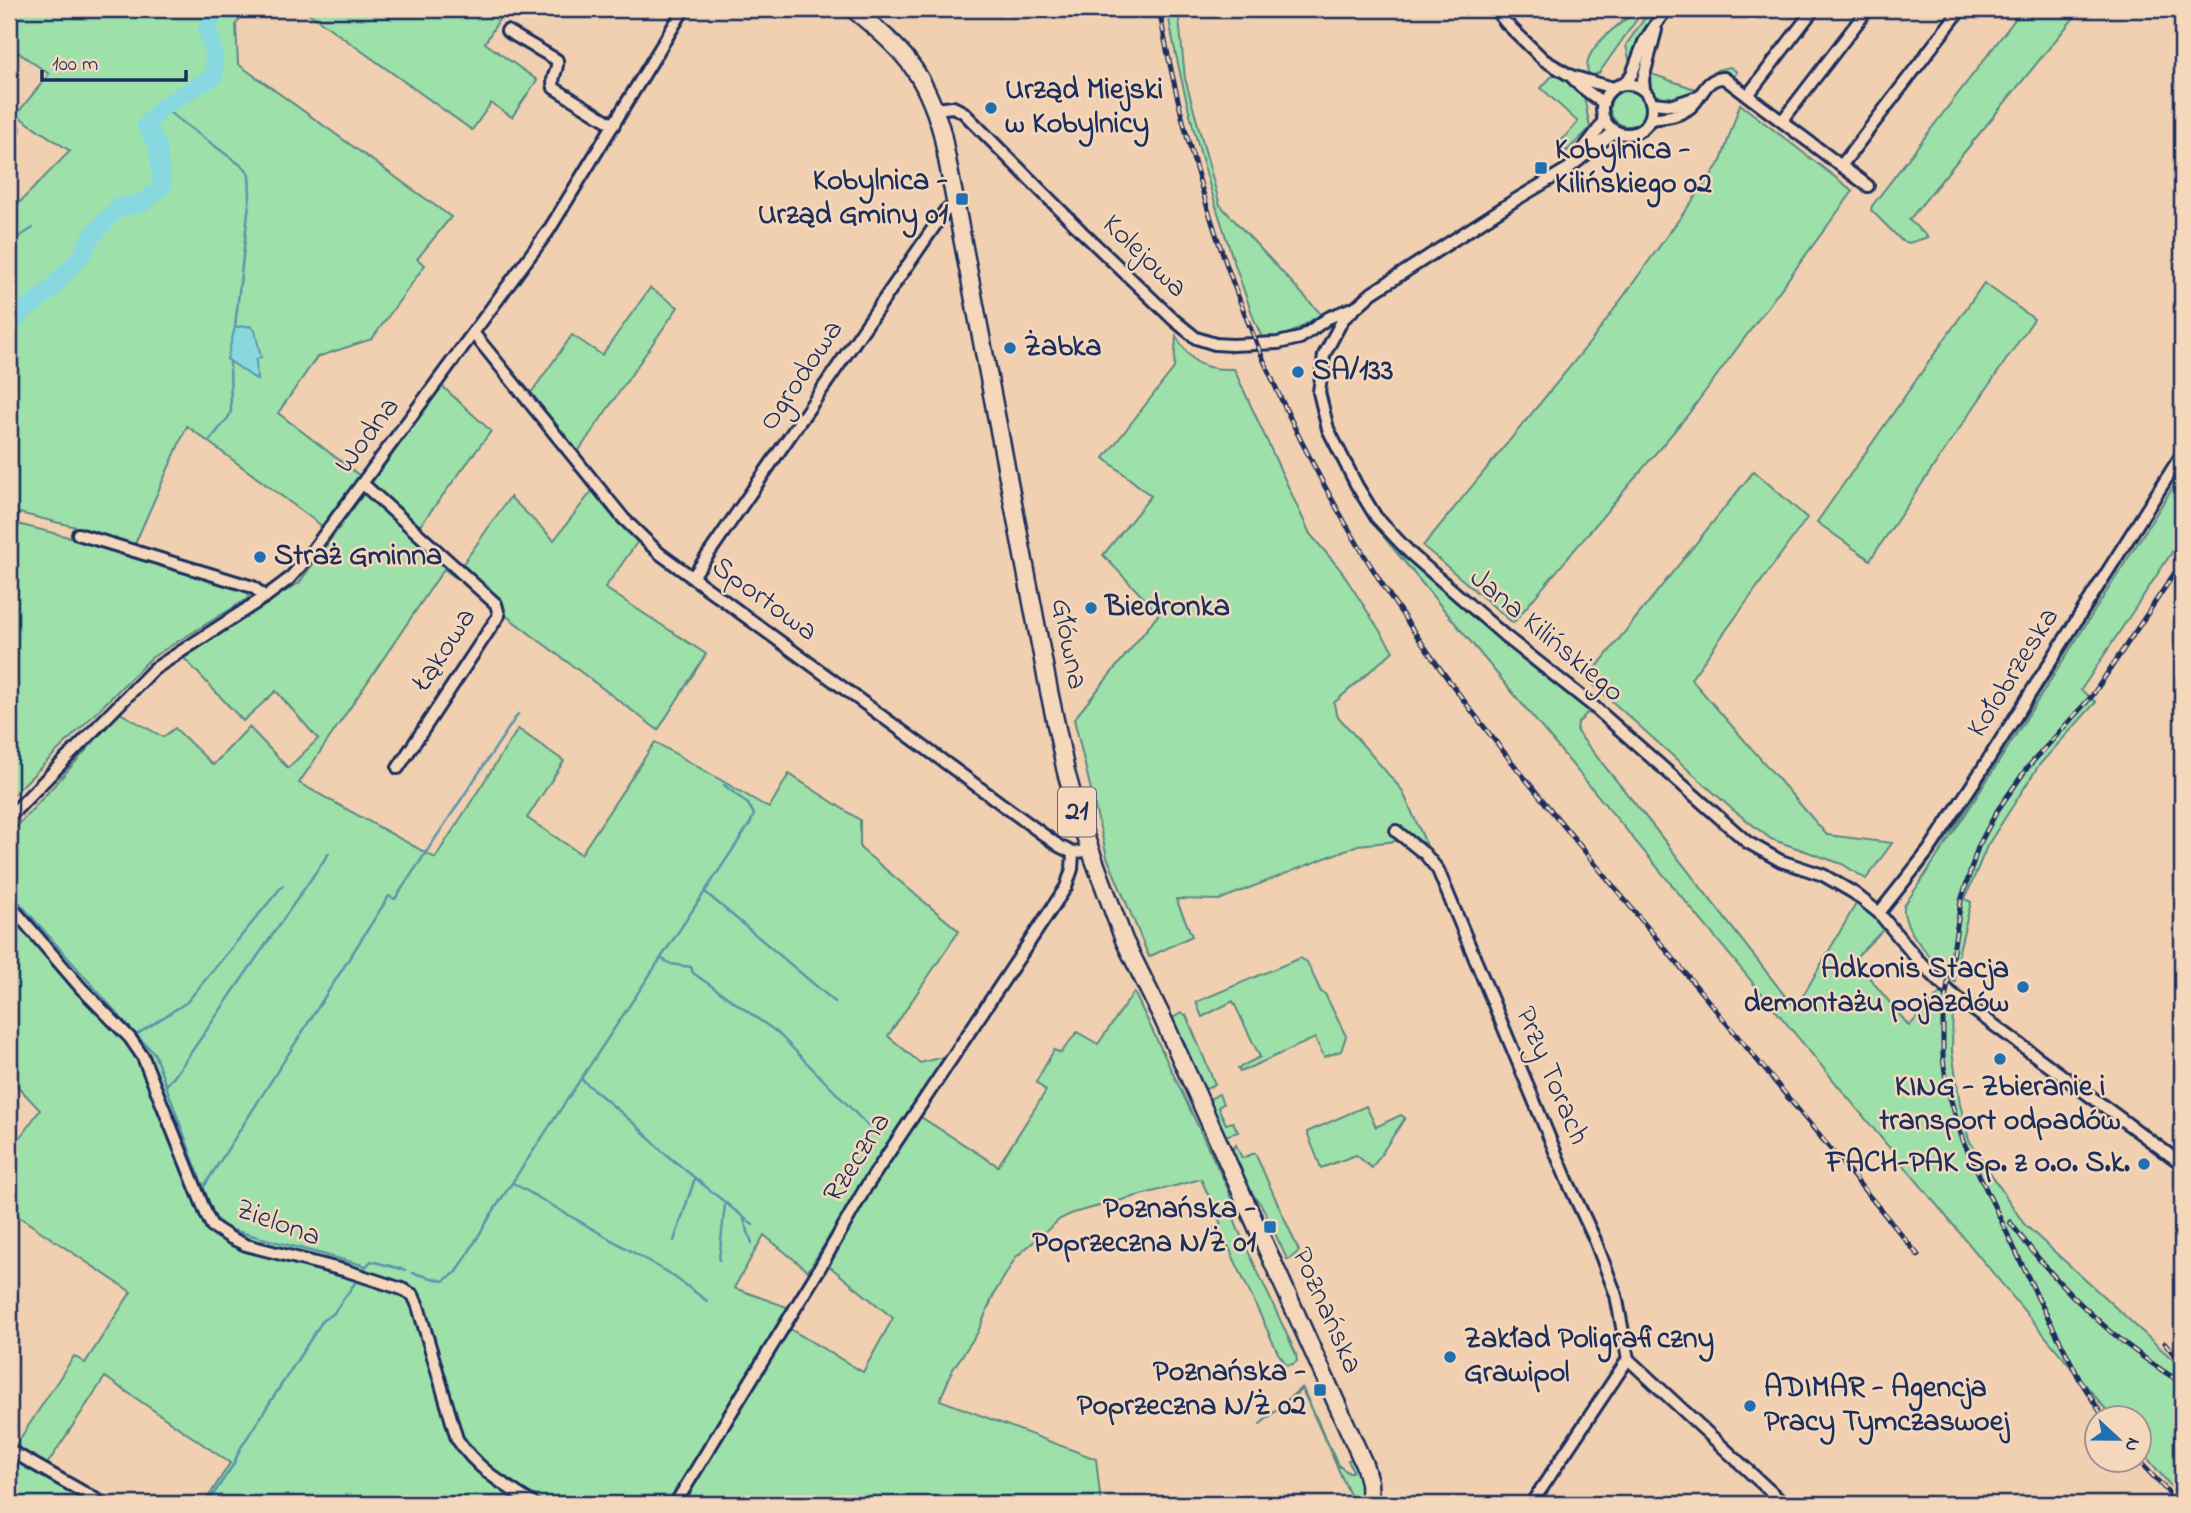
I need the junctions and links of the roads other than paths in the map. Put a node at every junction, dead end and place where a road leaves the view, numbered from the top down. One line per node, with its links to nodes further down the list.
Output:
1 (684, 9): 22 (street, Wodna)
2 (853, 9): 18 (main road, 21)
3 (1495, 9): 10 (street)
4 (1666, 9): 8 (street)
5 (1814, 9): 14 (street)
6 (1868, 9): 21 (street)
7 (1961, 9): 25 (street)
8 (1658, 21): 11 (street); 13 (street)
9 (507, 31): 22 (street)
10 (1571, 76): 12 (street); 16 (street)
11 (1625, 83): 12 (street); 13 (street)
12 (1613, 88): 16 (street)
13 (1644, 89): 17 (street)
14 (1748, 95): 15 (street); 21 (street)
15 (1697, 97): 17 (street); 20 (street)
16 (1603, 103): 19 (street)
17 (1653, 103): 20 (street)
18 (935, 109): 27 (main road, Główna / 21); 28 (street, Kolejowa)
19 (1604, 119): 23 (street); 24 (street)
20 (1651, 119): 23 (street)
21 (1782, 121): 25 (street)
22 (614, 125): 29 (street, Wodna)
23 (1617, 132): 24 (street)
24 (1573, 164): 28 (street)
25 (1841, 166): 26 (street)
26 (1868, 186)
27 (955, 206): 33 (street, Ogrodowa); 38 (main road, Główna / 21)
28 (1352, 309): 40 (street, Jana Kilińskiego)
29 (474, 334): 31 (street, Wodna); 33 (street, Sportowa)
30 (2182, 454): 40 (street, Kołobrzeska)
31 (363, 484): 34 (street, Wodna); 35 (street, Łąkowa)
32 (78, 534): 34 (street)
33 (692, 578): 38 (street, Sportowa)
34 (265, 597): 36 (street, Wodna)
35 (398, 768)
36 (9, 817)
37 (1396, 831): 43 (street, Przy Torach)
38 (1081, 851): 41 (main road, Główna / 21); 48 (street, Rzeczna)
39 (9, 904): 47 (street, Zielona)
40 (1879, 913): 42 (street, Jana Kilińskiego)
41 (1229, 1164): 45 (main road, Poznańska / 21)
42 (2182, 1164)
43 (1628, 1359): 51 (street); 52 (street)
44 (9, 1450): 46 (street)
45 (1369, 1482): 49 (main road, Poznańska / 21); 50 (main road, Poznańska / 21)
46 (104, 1504)
47 (534, 1504)
48 (674, 1504)
49 (1370, 1504)
50 (1385, 1504)
51 (1531, 1504)
52 (1784, 1504)

